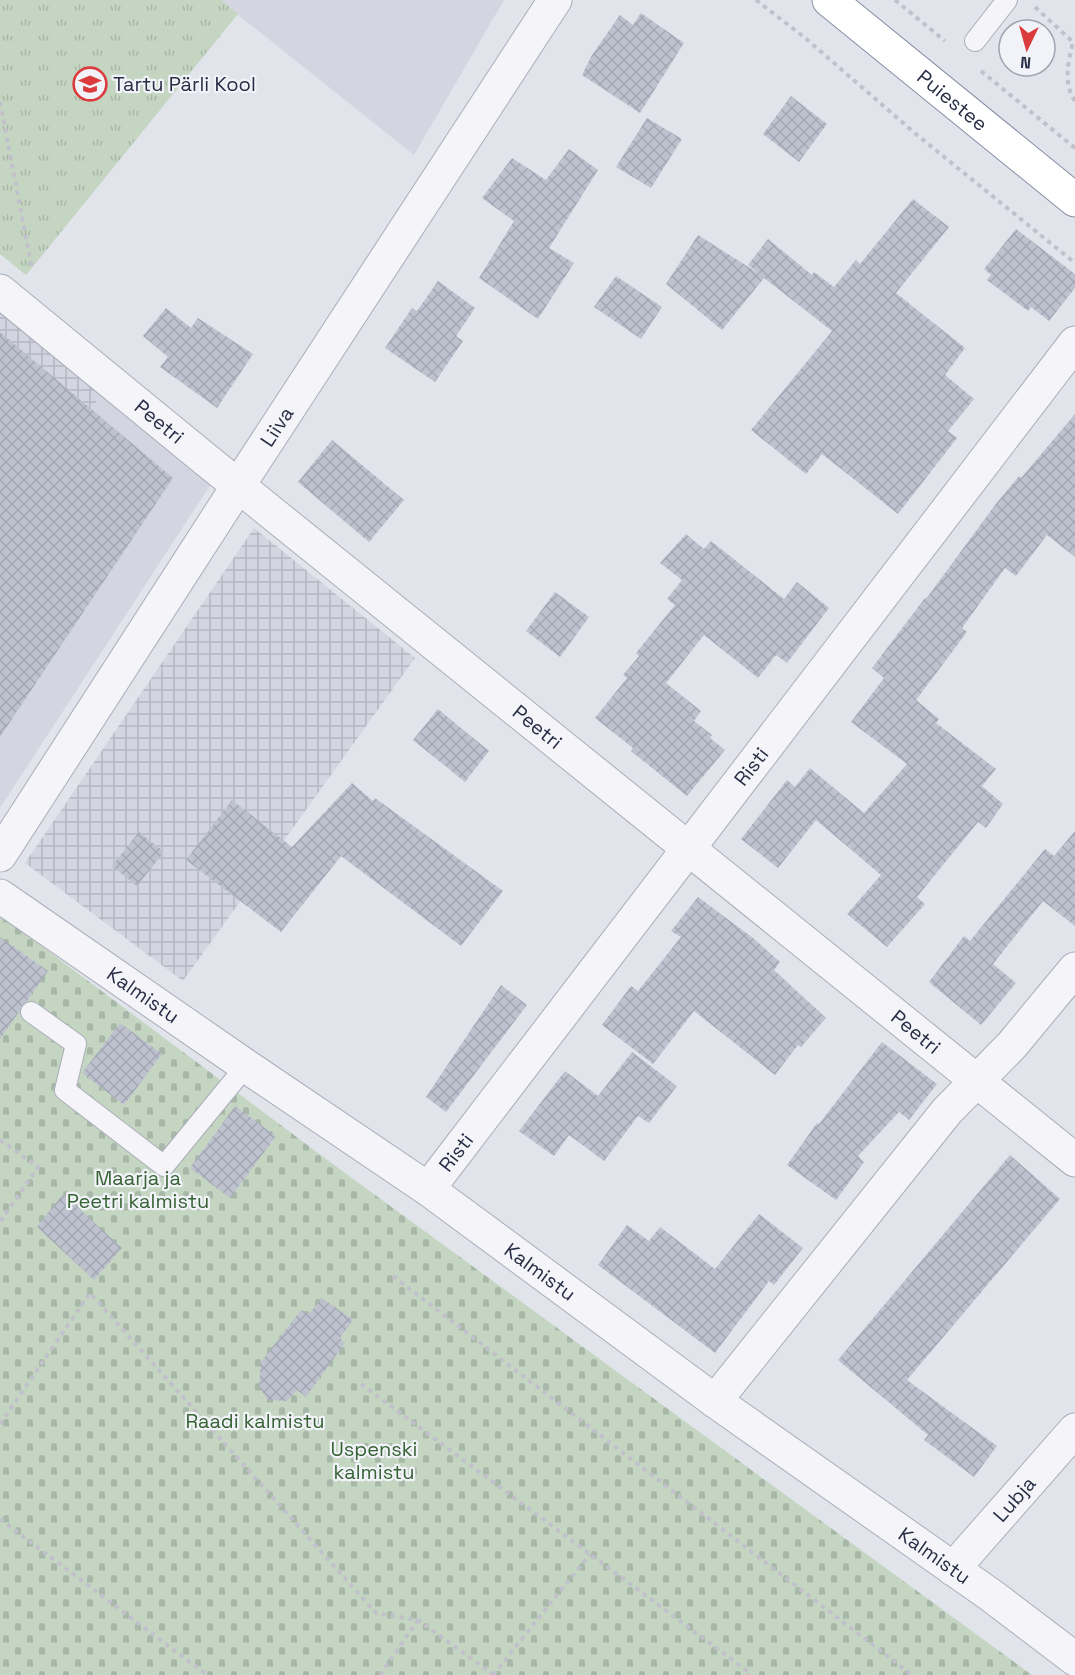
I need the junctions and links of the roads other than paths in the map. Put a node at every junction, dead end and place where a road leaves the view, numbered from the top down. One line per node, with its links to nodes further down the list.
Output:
1 (555, 0): 8 (street, Liiva)
2 (830, 0): 5 (highway, Puiestee)
3 (1007, 0): 4 (lane)
4 (975, 41)
5 (1075, 200)
6 (0, 291): 8 (street, Peetri)
7 (1075, 343): 9 (street, Risti)
8 (238, 486): 9 (street, Peetri); 10 (street, Liiva)
9 (688, 849): 15 (street, Peetri); 17 (street, Risti)
10 (0, 855)
11 (0, 896): 14 (street, Kalmistu)
12 (1075, 969): 15 (street)
13 (32, 1012): 14 (lane)
14 (246, 1066): 17 (street, Kalmistu)
15 (977, 1081): 16 (street, Peetri); 18 (street)
16 (1075, 1160)
17 (428, 1189): 18 (street, Kalmistu)
18 (715, 1401): 20 (street, Kalmistu)
19 (1075, 1430): 20 (street, Lubja)
20 (953, 1569): 21 (street, Kalmistu)
21 (1075, 1659)

